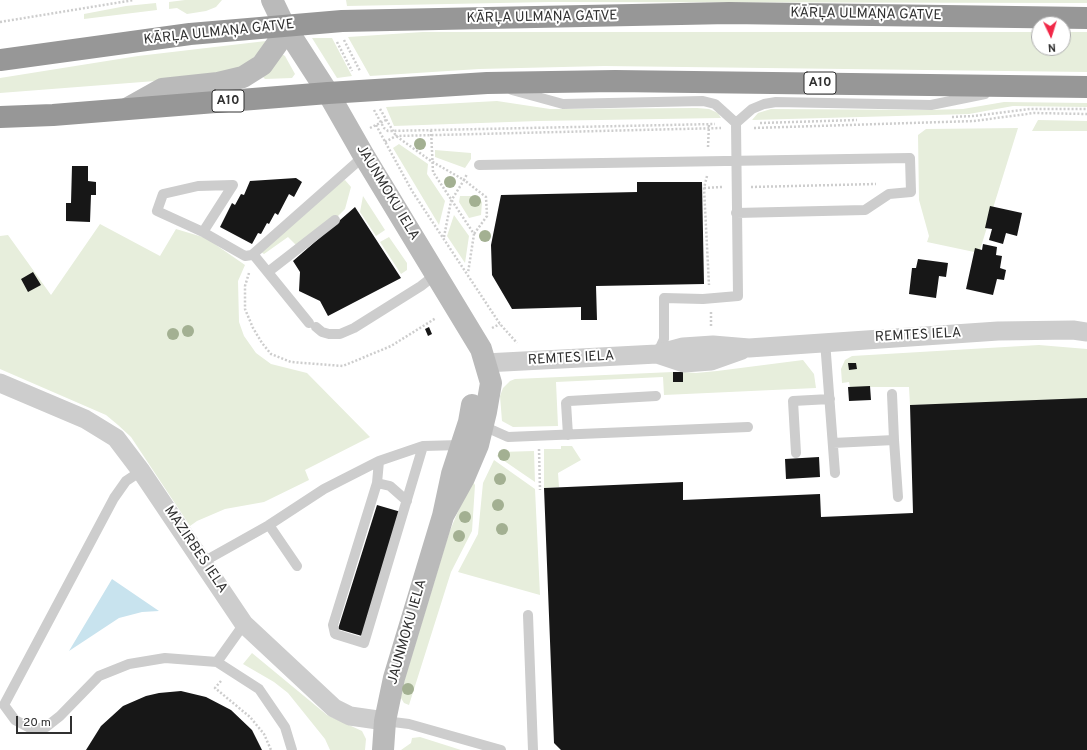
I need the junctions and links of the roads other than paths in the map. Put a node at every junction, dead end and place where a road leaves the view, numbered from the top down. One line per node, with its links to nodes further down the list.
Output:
1 (272, 0): 3 (street, JAUNMOKU IELA)
2 (1087, 18): 3 (highway, KĀRĻA ULMAŅA GATVE)
3 (284, 25): 4 (highway, KĀRĻA ULMAŅA GATVE); 8 (street, JAUNMOKU IELA); 9 (street)
4 (0, 60)
5 (487, 83): 6 (highway, A10); 8 (highway, A10); 11 (lane)
6 (1026, 86): 7 (highway, A10); 11 (lane)
7 (1087, 87)
8 (328, 93): 9 (highway, A10); 12 (street, JAUNMOKU IELA)
9 (128, 108): 10 (highway, A10)
10 (0, 117)
11 (736, 123): 13 (lane)
12 (364, 156): 18 (lane); 20 (street, JAUNMOKU IELA)
13 (737, 160): 14 (lane); 15 (lane); 15 (lane)
14 (479, 165)
15 (736, 213): 23 (lane)
16 (335, 220): 19 (lane)
17 (203, 232): 17 (lane); 18 (lane)
18 (253, 254): 19 (lane)
19 (268, 272): 20 (lane)
20 (435, 274): 24 (street, JAUNMOKU IELA)
21 (1087, 332): 22 (street, REMTES IELA)
22 (825, 341): 23 (street, REMTES IELA); 28 (lane)
23 (657, 354): 24 (street, REMTES IELA)
24 (485, 364): 29 (street, JAUNMOKU IELA)
25 (0, 383): 38 (street, MAZIRBES IELA)
26 (892, 394): 32 (lane)
27 (656, 396): 31 (lane)
28 (830, 399): 33 (lane); 36 (lane)
29 (476, 424): 31 (lane); 34 (street, JAUNMOKU IELA); 43 (street, JAUNMOKU IELA)
30 (748, 427): 31 (lane)
31 (568, 435)
32 (894, 440): 33 (lane); 41 (lane)
33 (833, 443): 39 (lane)
34 (461, 445): 35 (lane); 43 (street, JAUNMOKU IELA)
35 (423, 446): 37 (lane); 42 (lane)
36 (796, 453)
37 (379, 461): 40 (lane); 44 (lane)
38 (141, 471): 45 (street, MAZIRBES IELA); 50 (lane)
39 (835, 473)
40 (377, 483): 42 (lane); 42 (lane)
41 (898, 497)
42 (407, 501)
43 (443, 516): 51 (street, JAUNMOKU IELA)
44 (269, 524): 45 (lane); 46 (lane)
45 (203, 562): 48 (street, MAZIRBES IELA)
46 (297, 566)
47 (528, 615): 55 (lane)
48 (244, 624): 49 (lane); 51 (street, MAZIRBES IELA)
49 (217, 662): 50 (lane); 52 (lane)
50 (2, 709)
51 (385, 721): 53 (street, JAUNMOKU IELA); 54 (lane)
52 (292, 750)
53 (383, 750)
54 (501, 750)
55 (533, 750)

